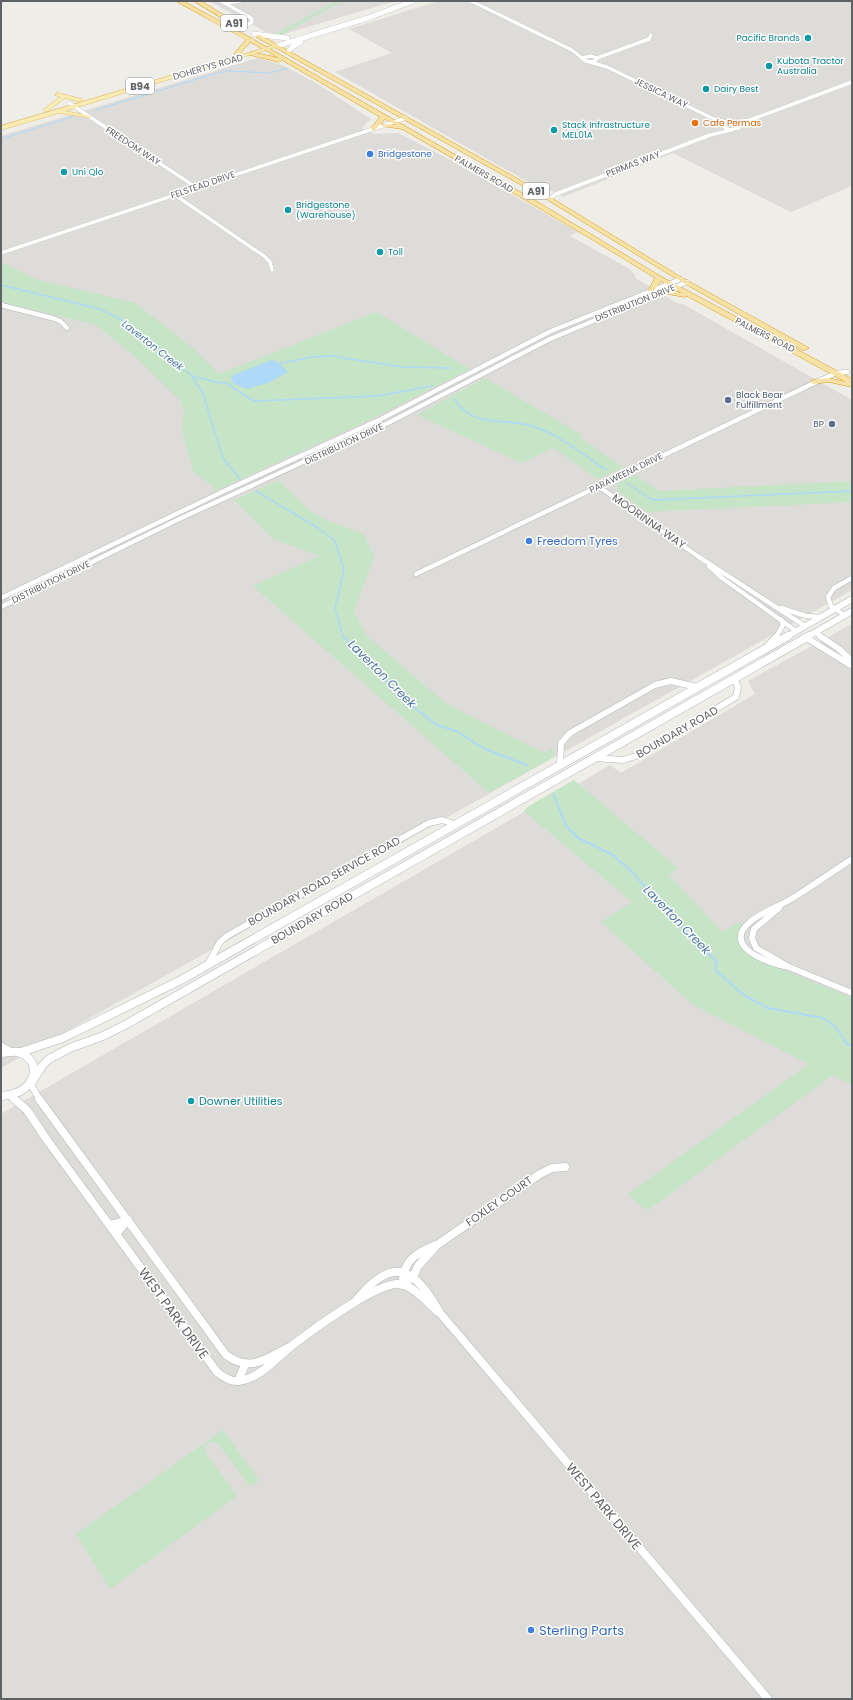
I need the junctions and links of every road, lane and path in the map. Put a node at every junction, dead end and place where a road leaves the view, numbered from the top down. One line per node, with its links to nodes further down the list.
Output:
1 (179, 1): 15 (highway, PALMERS ROAD / A91)
2 (197, 1): 10 (highway, PALMERS ROAD / A91)
3 (241, 1): 8 (street)
4 (408, 1): 14 (main road, DOHERTYS ROAD / B94)
5 (413, 1): 12 (main road, DOHERTYS ROAD / B94)
6 (471, 1): 18 (street)
7 (222, 2): 8 (street); 9 (street)
8 (235, 3): 9 (street)
9 (232, 7): 10 (street)
10 (243, 28): 11 (highway, PALMERS ROAD / A91)
11 (254, 34): 14 (main road); 16 (highway, PALMERS ROAD / A91)
12 (316, 34): 16 (main road, DOHERTYS ROAD / B94); 19 (main road)
13 (652, 35): 20 (street)
14 (287, 38): 16 (main road, DOHERTYS ROAD / B94)
15 (249, 39): 17 (highway, PALMERS ROAD / A91); 21 (highway)
16 (274, 45): 17 (main road, DOHERTYS ROAD / B94); 19 (highway, PALMERS ROAD / A91)
17 (265, 48): 21 (main road, DOHERTYS ROAD / B94); 22 (main road, DOHERTYS ROAD / B94); 26 (highway, PALMERS ROAD / A91)
18 (572, 50): 23 (street); 24 (street)
19 (288, 52): 38 (highway, PALMERS ROAD / A91)
20 (611, 52): 23 (street); 25 (street)
21 (237, 54): 31 (main road, DOHERTYS ROAD / B94)
22 (252, 54): 26 (highway); 30 (main road, DOHERTYS ROAD / B94)
23 (590, 56): 24 (street); 25 (street)
24 (582, 58): 27 (street, JESSICA WAY)
25 (597, 59): 27 (street); 28 (street, JESSICA WAY)
26 (289, 62): 36 (highway, PALMERS ROAD / A91)
27 (590, 62): 28 (street, JESSICA WAY)
28 (607, 67): 39 (street, JESSICA WAY)
29 (852, 82): 40 (street)
30 (98, 99): 32 (main road, DOHERTYS ROAD / B94); 35 (main road)
31 (80, 100): 32 (main road, DOHERTYS ROAD / B94); 33 (main road)
32 (71, 105): 33 (main road, DOHERTYS ROAD / B94); 34 (main road, DOHERTYS ROAD / B94); 35 (street, FREEDOM WAY)
33 (46, 110): 42 (main road, DOHERTYS ROAD / B94)
34 (58, 111): 37 (main road); 47 (main road, DOHERTYS ROAD / B94)
35 (82, 112): 37 (street, FREEDOM WAY)
36 (384, 116): 41 (highway, PALMERS ROAD / A91); 48 (highway)
37 (89, 117): 52 (street, FREEDOM WAY)
38 (406, 118): 41 (street, FELSTEAD DRIVE); 55 (highway, PALMERS ROAD / A91)
39 (714, 119): 43 (street, JESSICA WAY); 45 (street, JESSICA WAY)
40 (750, 120): 43 (street); 46 (street)
41 (394, 122): 44 (street, FELSTEAD DRIVE); 50 (highway, PALMERS ROAD / A91)
42 (1, 123)
43 (732, 123): 45 (street, PERMAS WAY); 46 (street, JESSICA WAY)
44 (384, 125): 48 (street, FELSTEAD DRIVE); 50 (highway)
45 (724, 127): 49 (street, JESSICA WAY); 51 (street, PERMAS WAY)
46 (740, 127): 49 (street, PERMAS WAY)
47 (1, 128)
48 (373, 129): 52 (street, FELSTEAD DRIVE)
49 (732, 130): 51 (street, PERMAS WAY)
50 (410, 131): 58 (highway, PALMERS ROAD / A91)
51 (710, 135): 53 (street, PERMAS WAY)
52 (197, 188): 54 (street, FELSTEAD DRIVE)
53 (556, 194): 55 (street, PERMAS WAY); 55 (street, PERMAS WAY)
54 (174, 195): 56 (street, FELSTEAD DRIVE); 57 (street)
55 (546, 197): 59 (highway, PALMERS ROAD / A91)
56 (1, 253)
57 (272, 270)
58 (658, 278): 60 (highway, PALMERS ROAD / A91); 61 (highway)
59 (684, 280): 60 (street, DISTRIBUTION DRIVE); 60 (street, DISTRIBUTION DRIVE); 74 (highway, PALMERS ROAD / A91)
60 (672, 286): 61 (street, DISTRIBUTION DRIVE); 62 (street, DISTRIBUTION DRIVE); 63 (highway, PALMERS ROAD / A91)
61 (651, 291): 65 (street, DISTRIBUTION DRIVE)
62 (665, 292): 63 (highway); 66 (street, DISTRIBUTION DRIVE)
63 (692, 296): 72 (highway, PALMERS ROAD / A91)
64 (1, 305): 70 (street)
65 (596, 312): 66 (street); 67 (street, DISTRIBUTION DRIVE)
66 (603, 317): 68 (street, DISTRIBUTION DRIVE)
67 (581, 318): 68 (street); 69 (street, DISTRIBUTION DRIVE)
68 (588, 323): 71 (street, DISTRIBUTION DRIVE)
69 (561, 326): 71 (street); 73 (street, DISTRIBUTION DRIVE)
70 (67, 328)
71 (568, 331): 75 (street, DISTRIBUTION DRIVE)
72 (818, 363): 74 (highway, PALMERS ROAD / A91); 77 (highway)
73 (479, 368): 75 (street); 80 (street, DISTRIBUTION DRIVE)
74 (837, 370): 76 (highway, PALMERS ROAD / A91); 77 (street, PARAWEENA DRIVE); 78 (highway, PALMERS ROAD / A91)
75 (487, 372): 81 (street, DISTRIBUTION DRIVE)
76 (850, 373)
77 (815, 382): 79 (highway); 84 (street, PARAWEENA DRIVE)
78 (852, 382)
79 (852, 385)
80 (394, 412): 81 (street); 82 (street, DISTRIBUTION DRIVE)
81 (401, 417): 83 (street, DISTRIBUTION DRIVE)
82 (351, 433): 83 (street); 85 (street, DISTRIBUTION DRIVE)
83 (357, 438): 86 (street, DISTRIBUTION DRIVE)
84 (598, 486): 89 (street, MOORINNA WAY); 90 (street, PARAWEENA DRIVE)
85 (201, 502): 86 (street); 87 (street, DISTRIBUTION DRIVE)
86 (208, 506): 88 (street, DISTRIBUTION DRIVE)
87 (146, 528): 88 (street); 92 (street, DISTRIBUTION DRIVE)
88 (153, 533): 95 (street, DISTRIBUTION DRIVE)
89 (699, 556): 94 (street, MOORINNA WAY); 100 (street, MOORINNA WAY)
90 (416, 574)
91 (852, 578): 96 (street)
92 (1, 598)
93 (852, 599): 96 (main road, BOUNDARY ROAD)
94 (770, 603): 99 (street, MOORINNA WAY); 101 (street, MOORINNA WAY)
95 (1, 607)
96 (834, 609): 98 (street); 99 (main road, BOUNDARY ROAD)
97 (852, 611): 98 (main road, BOUNDARY ROAD)
98 (844, 615): 103 (main road, BOUNDARY ROAD)
99 (820, 618): 101 (main road, BOUNDARY ROAD)
100 (781, 619): 102 (street, MOORINNA WAY); 105 (street)
101 (805, 626): 102 (main road, BOUNDARY ROAD); 103 (main road)
102 (796, 631): 104 (main road); 105 (main road, BOUNDARY ROAD)
103 (815, 632): 104 (main road, BOUNDARY ROAD); 106 (street)
104 (805, 637): 107 (street); 109 (main road, BOUNDARY ROAD)
105 (764, 649): 108 (main road, BOUNDARY ROAD)
106 (852, 661)
107 (852, 666)
108 (714, 677): 109 (main road); 110 (main road, BOUNDARY ROAD)
109 (734, 678): 111 (main road, BOUNDARY ROAD); 111 (street, BOUNDARY ROAD)
110 (697, 687): 112 (main road, BOUNDARY ROAD); 112 (street)
111 (595, 758): 114 (main road, BOUNDARY ROAD)
112 (560, 765): 113 (main road, BOUNDARY ROAD)
113 (454, 824): 114 (main road); 117 (main road, BOUNDARY ROAD); 117 (street, BOUNDARY ROAD SERVICE ROAD)
114 (463, 833): 123 (main road, BOUNDARY ROAD)
115 (852, 859): 116 (street)
116 (781, 906): 118 (street); 118 (street)
117 (208, 964): 122 (main road, BOUNDARY ROAD)
118 (789, 967): 119 (street)
119 (852, 993)
120 (1, 1046): 121 (street)
121 (5, 1052): 122 (main road)
122 (21, 1052): 123 (main road)
123 (32, 1081): 124 (main road, BOUNDARY ROAD); 126 (street, WEST PARK DRIVE)
124 (5, 1096): 127 (street, WEST PARK DRIVE)
125 (565, 1167): 129 (street, FOXLEY COURT)
126 (128, 1220): 127 (street); 128 (street); 136 (street, WEST PARK DRIVE)
127 (110, 1225): 128 (street, WEST PARK DRIVE)
128 (116, 1234): 137 (street, WEST PARK DRIVE)
129 (437, 1245): 130 (street, FOXLEY COURT); 131 (street, FOXLEY COURT)
130 (403, 1272): 131 (street, WEST PARK DRIVE); 132 (street); 133 (street)
131 (413, 1277): 132 (street, FOXLEY COURT); 134 (street, WEST PARK DRIVE)
132 (403, 1285): 133 (street); 134 (street, WEST PARK DRIVE)
133 (355, 1302): 135 (street)
134 (440, 1312): 138 (street, WEST PARK DRIVE)
135 (293, 1345): 136 (street); 137 (street)
136 (245, 1365): 137 (street)
137 (238, 1381)
138 (768, 1699)

